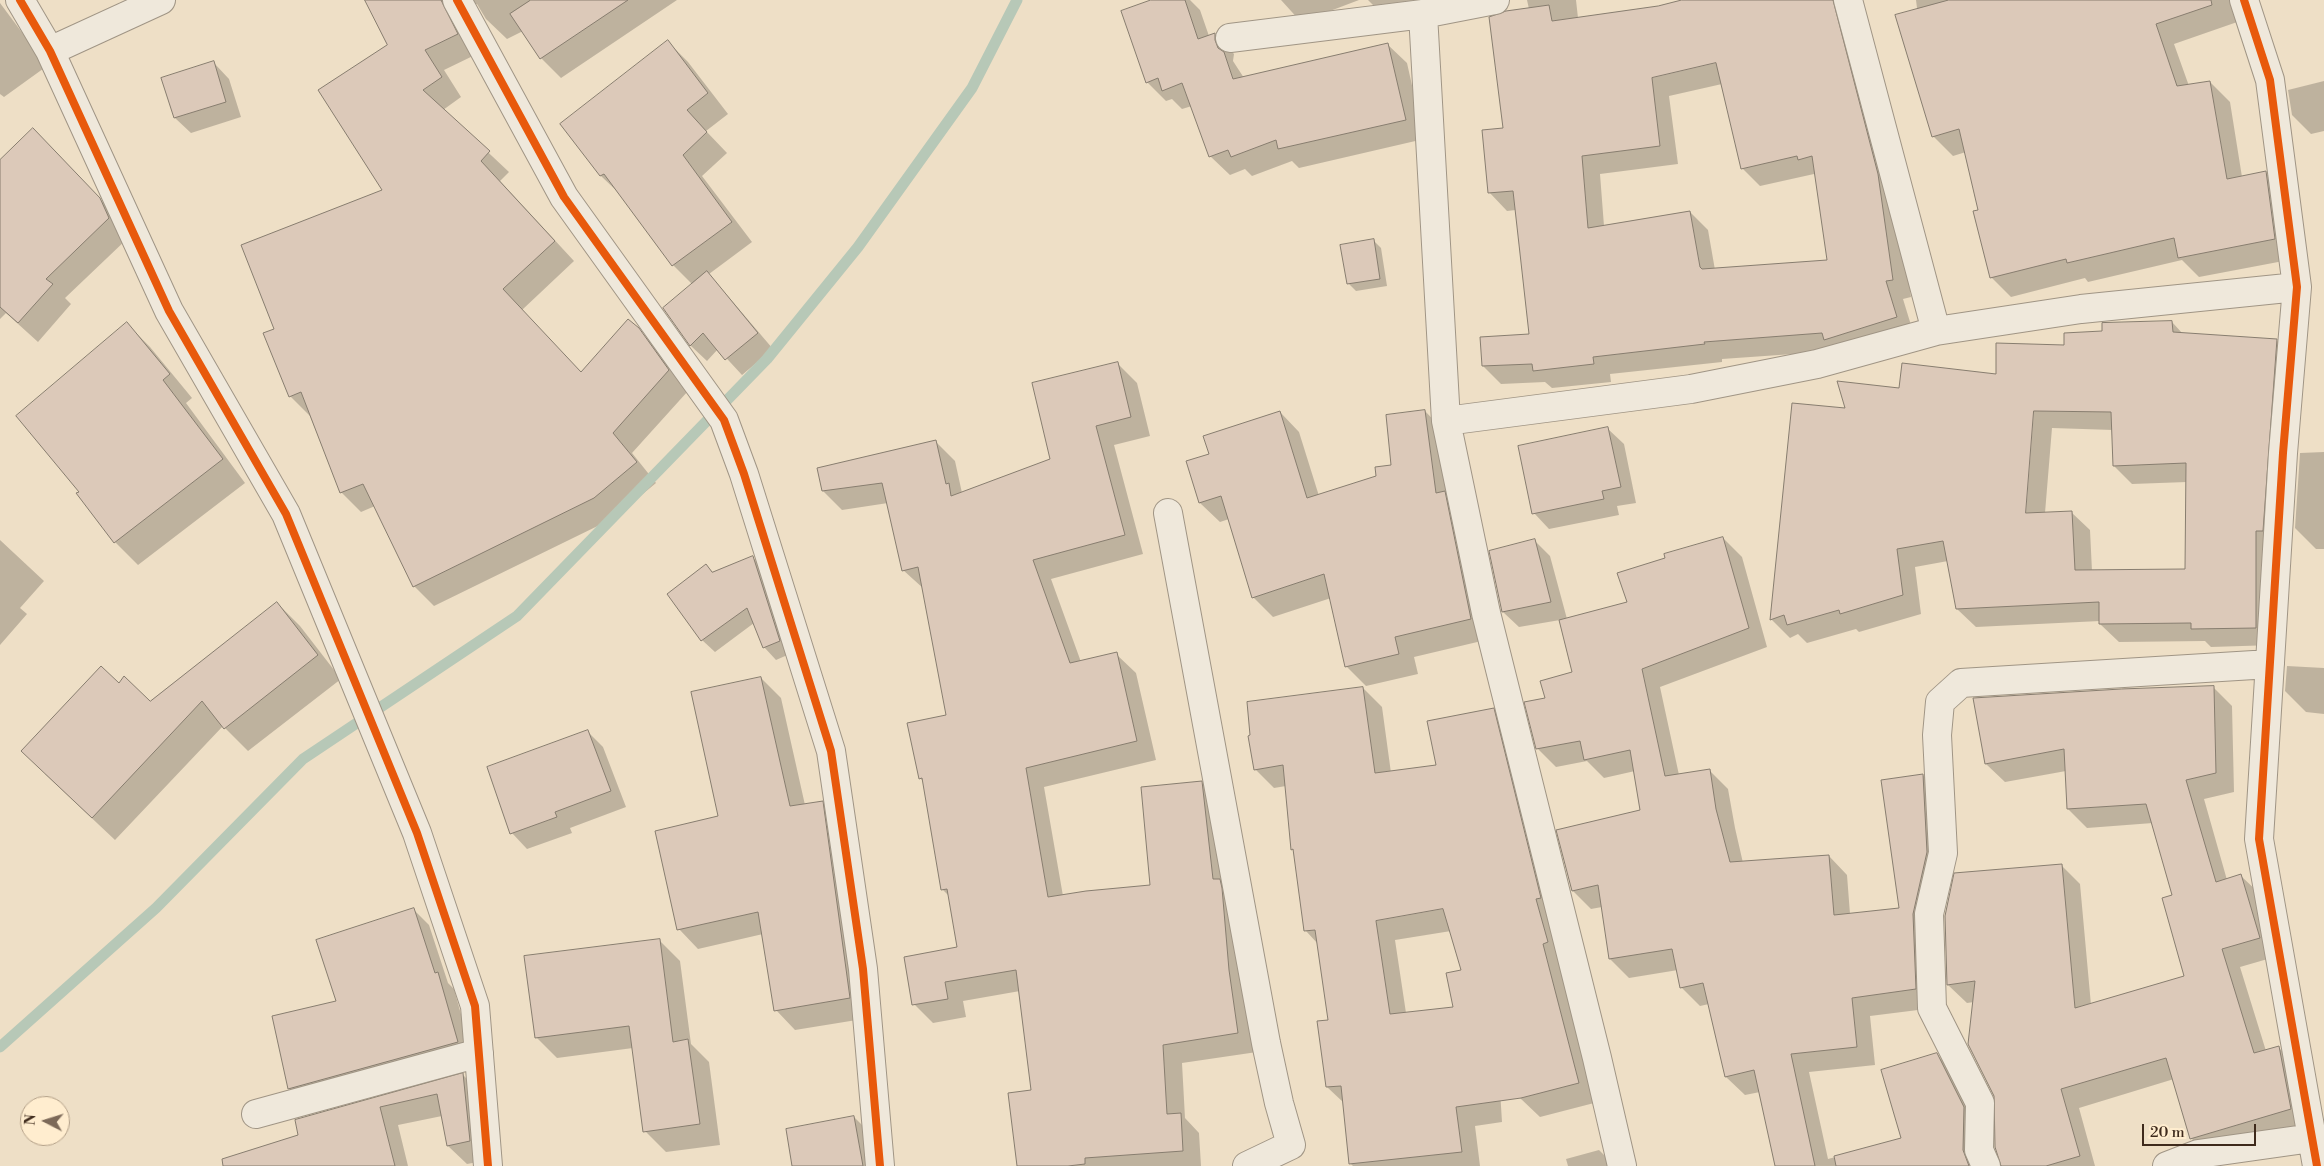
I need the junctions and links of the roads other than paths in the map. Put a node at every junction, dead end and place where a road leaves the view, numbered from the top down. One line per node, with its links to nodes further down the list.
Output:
1 (20, 0): 9 (street)
2 (161, 0): 9 (street)
3 (457, 0): 20 (street)
4 (1495, 0): 7 (street)
5 (1848, 0): 11 (street)
6 (2244, 0): 10 (street)
7 (1423, 14): 8 (street); 12 (street)
8 (1230, 38)
9 (50, 51): 15 (street)
10 (2297, 286): 11 (street); 14 (street)
11 (1936, 330): 12 (street)
12 (1446, 420): 22 (street)
13 (1168, 513): 18 (street)
14 (2270, 664): 17 (street); 23 (street)
15 (479, 1053): 16 (street); 19 (street)
16 (256, 1114)
17 (2312, 1138): 24 (street); 25 (street)
18 (1296, 1156): 21 (street)
19 (488, 1166)
20 (880, 1166)
21 (1247, 1166)
22 (1622, 1166)
23 (1986, 1166)
24 (2167, 1166)
25 (2317, 1166)

